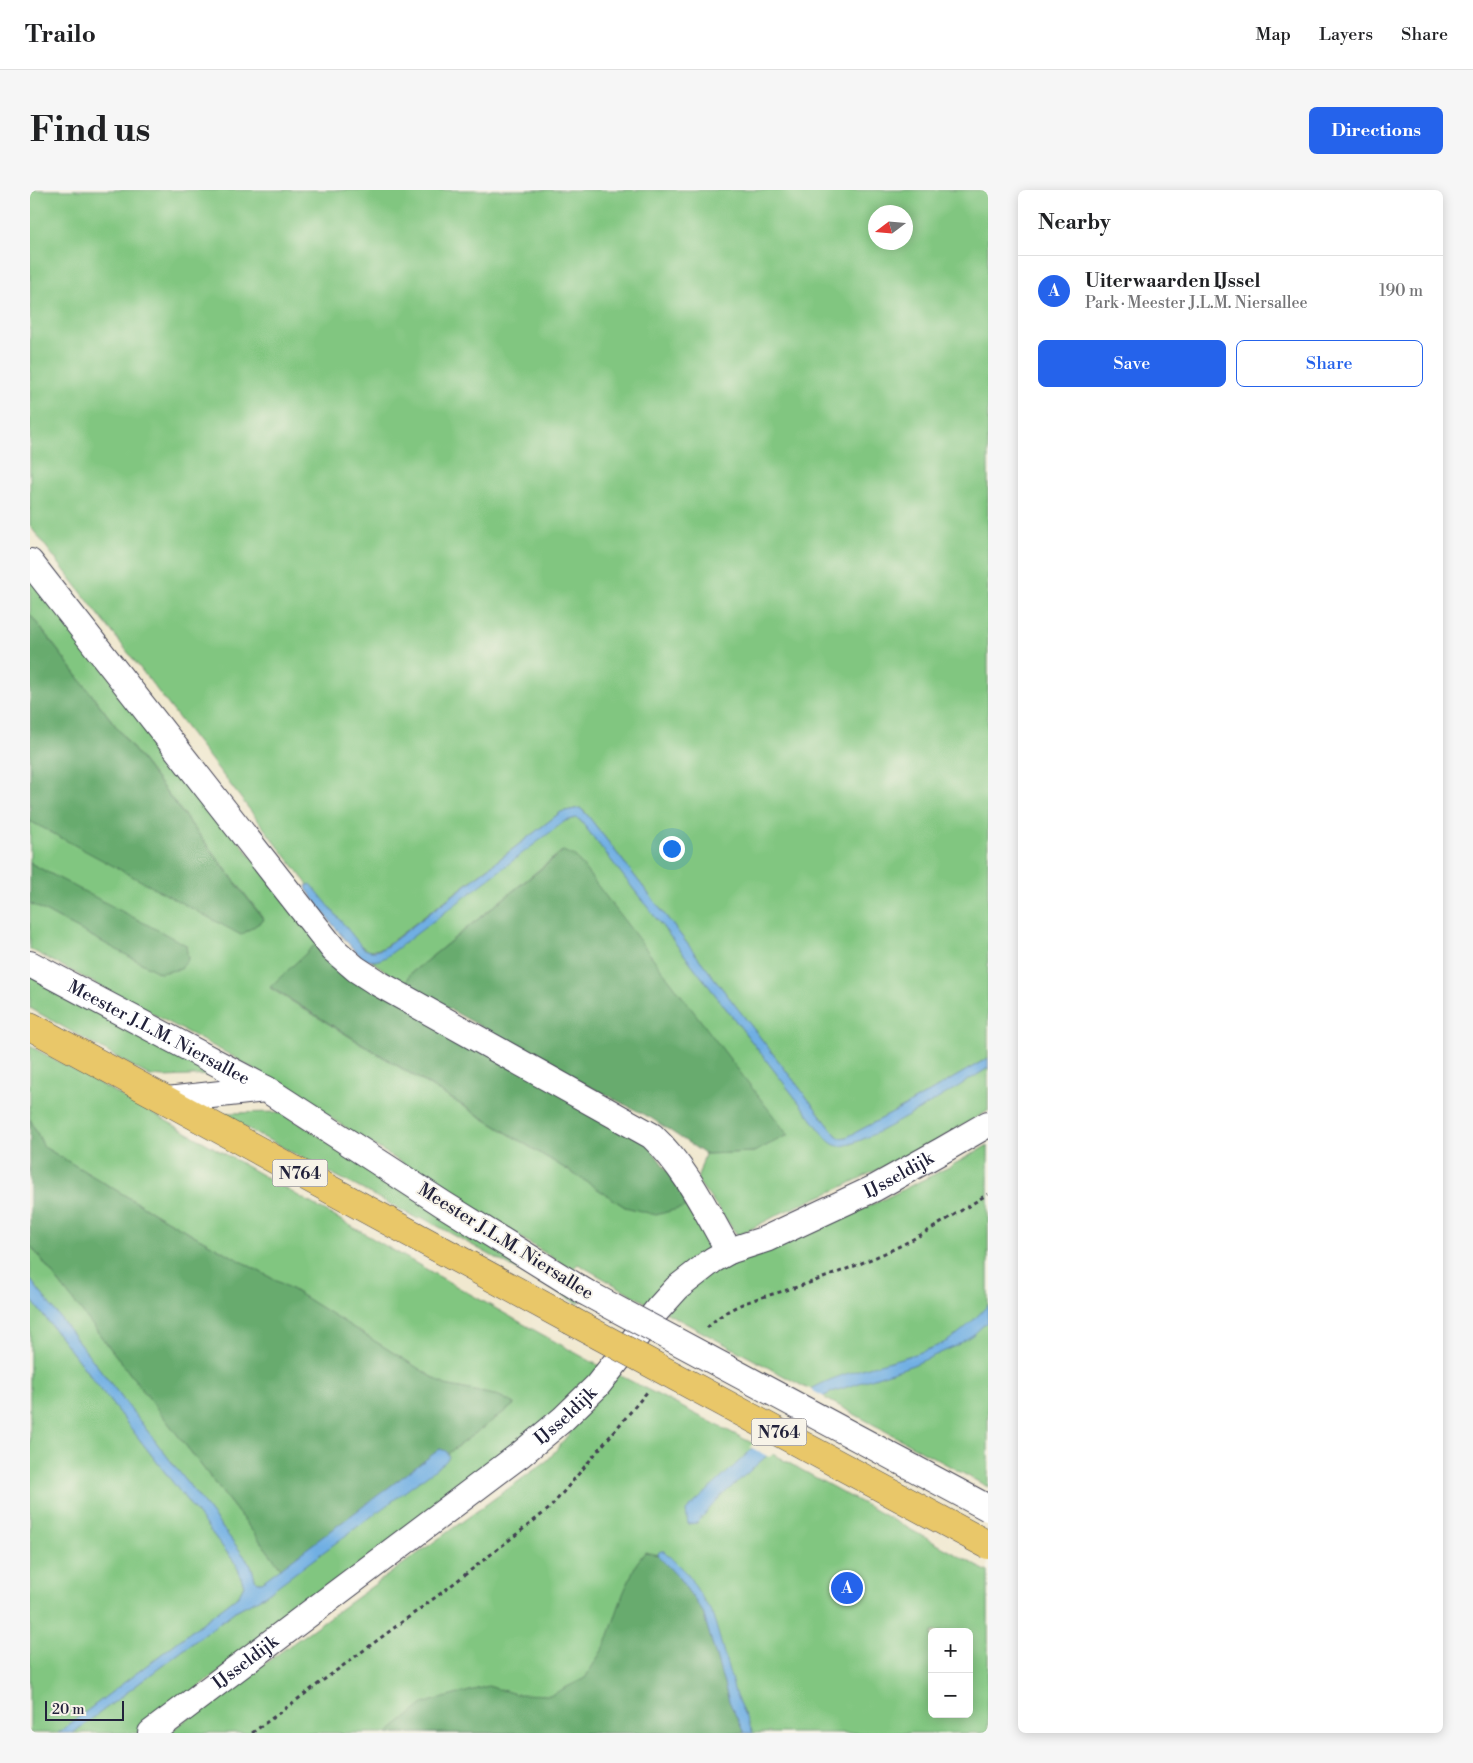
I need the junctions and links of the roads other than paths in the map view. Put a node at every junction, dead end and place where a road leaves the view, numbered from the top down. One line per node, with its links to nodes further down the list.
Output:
1 (30, 562): 7 (street)
2 (30, 964): 4 (street, Meester J.L.M. Niersallee)
3 (30, 1026): 5 (main road, Meester J.L.M. Niersallee / N764)
4 (266, 1089): 5 (street); 8 (street, Meester J.L.M. Niersallee, bridge)
5 (167, 1100): 9 (main road, Meester J.L.M. Niersallee / N764, bridge)
6 (988, 1124): 7 (street, IJsseldijk)
7 (729, 1251): 10 (street, IJsseldijk)
8 (988, 1508)
9 (988, 1545)
10 (151, 1733)

